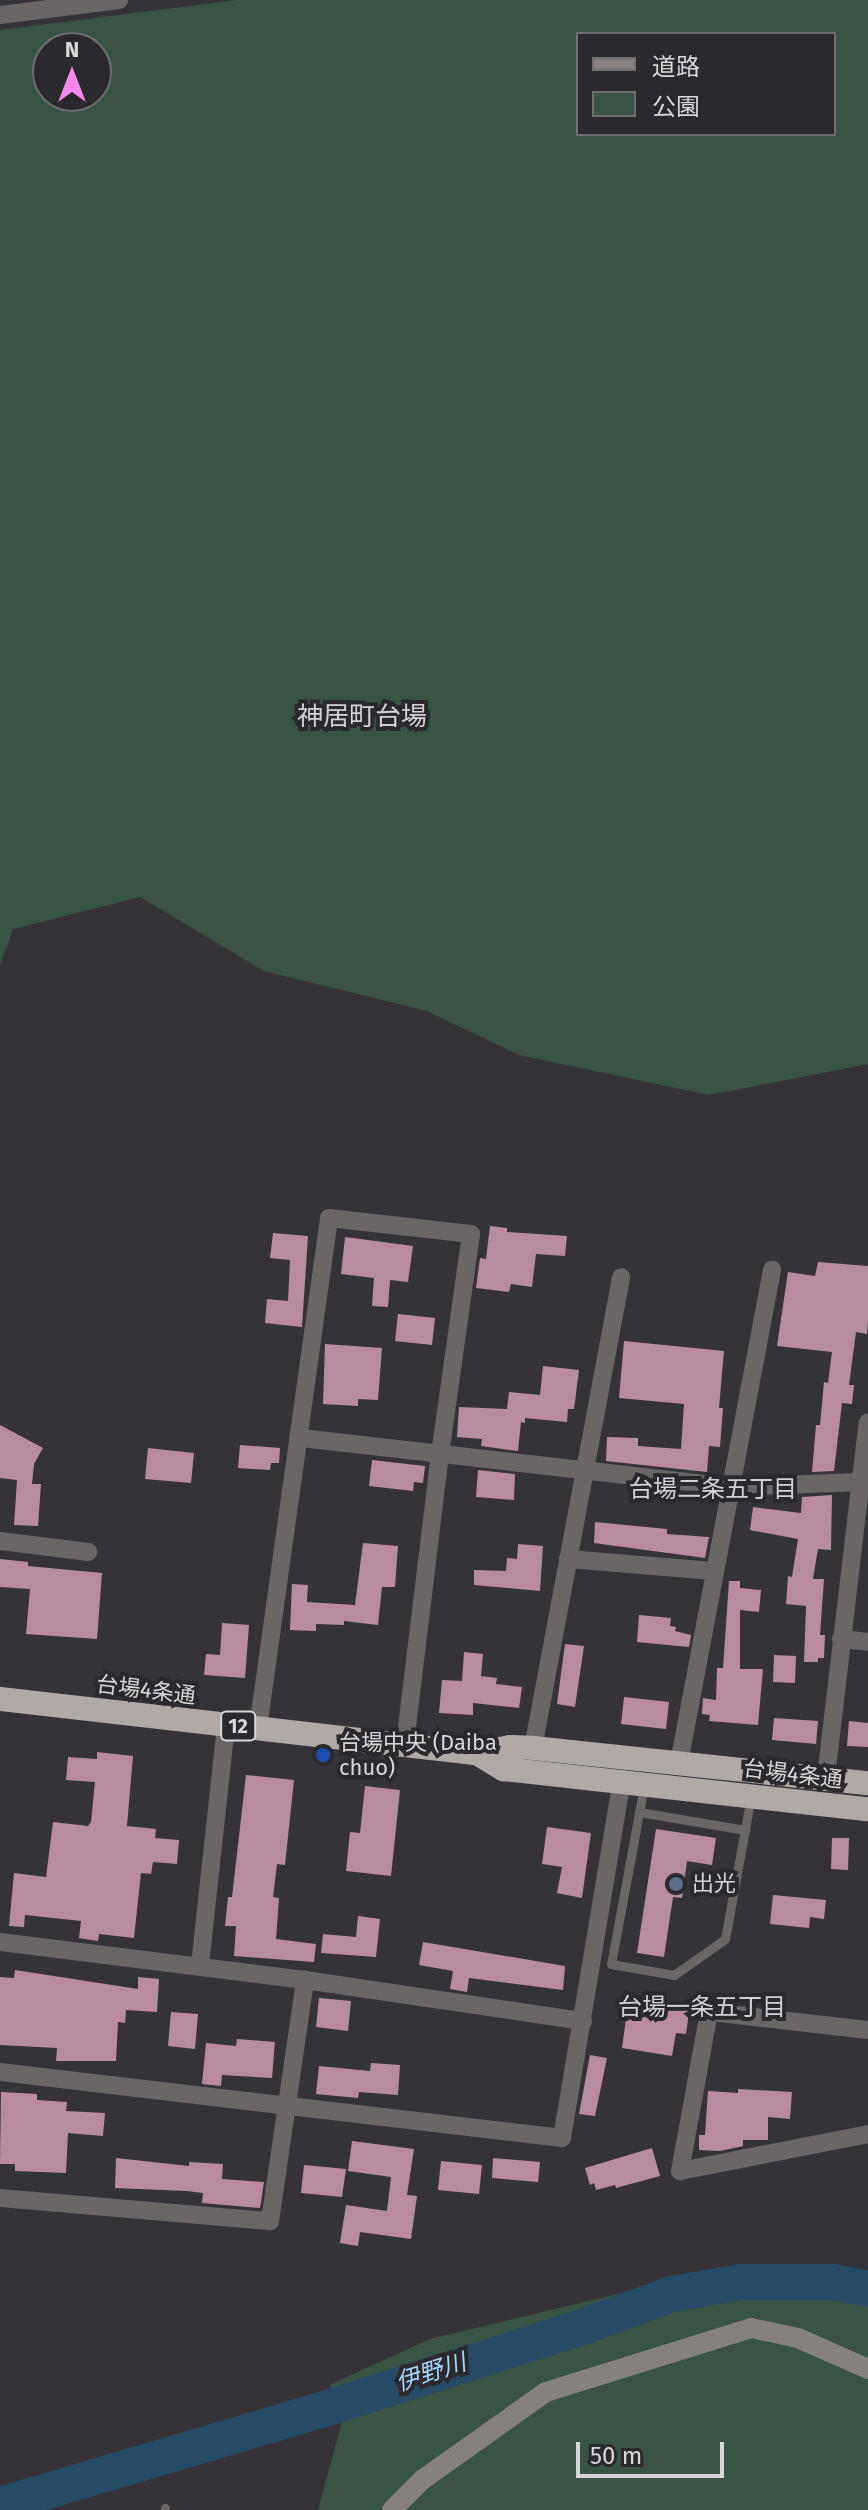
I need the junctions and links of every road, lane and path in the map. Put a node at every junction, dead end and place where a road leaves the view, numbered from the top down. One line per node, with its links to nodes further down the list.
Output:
1 (119, 0): 2 (street)
2 (0, 15)
3 (772, 1270): 10 (street)
4 (621, 1277): 8 (street)
5 (868, 1422): 9 (street)
6 (301, 1438): 7 (street); 7 (street); 19 (street)
7 (440, 1454): 8 (street); 20 (street)
8 (583, 1472): 10 (street); 13 (street)
9 (861, 1482): 10 (street); 15 (street)
10 (731, 1487): 14 (street)
11 (0, 1541): 12 (street)
12 (88, 1552)
13 (568, 1559): 14 (street); 21 (street)
14 (714, 1571): 23 (street)
15 (841, 1639): 16 (street); 24 (street)
16 (868, 1642)
17 (0, 1699): 18 (highway, 台場4条通 / 12)
18 (226, 1725): 19 (highway, 台場4条通 / 12); 32 (street)
19 (258, 1728): 20 (highway, 台場4条通 / 12)
20 (405, 1744): 22 (highway, 台場4条通 / 12)
21 (533, 1748): 22 (highway, 台場4条通 / 12); 23 (highway, 台場4条通 / 12)
22 (477, 1753): 26 (highway, 台場4条通 / 12)
23 (679, 1763): 24 (highway, 台場4条通 / 12)
24 (826, 1777): 25 (highway, 台場4条通 / 12)
25 (868, 1780)
26 (634, 1781): 27 (highway, 台場4条通 / 12); 29 (lane); 34 (street)
27 (751, 1795): 28 (highway, 台場4条通 / 12); 30 (lane)
28 (868, 1809)
29 (639, 1812): 30 (lane); 30 (lane)
30 (745, 1830)
31 (0, 1942): 32 (street)
32 (200, 1965): 33 (street)
33 (305, 1980): 34 (street); 37 (street)
34 (583, 2021): 37 (street)
35 (868, 2030): 38 (street)
36 (0, 2072): 37 (street)
37 (289, 2104): 39 (street)
38 (868, 2134)
39 (0, 2198)
40 (868, 2369): 41 (street)
41 (392, 2510)

